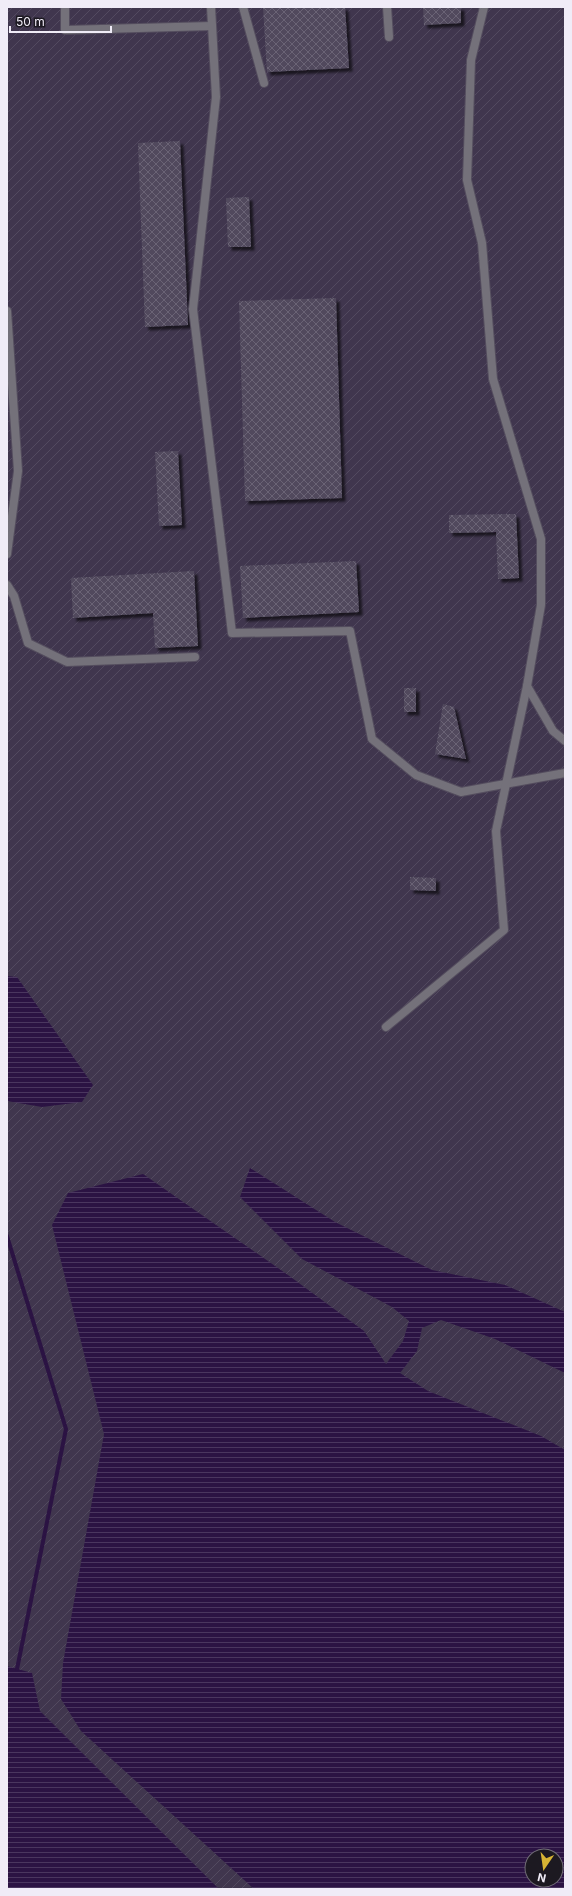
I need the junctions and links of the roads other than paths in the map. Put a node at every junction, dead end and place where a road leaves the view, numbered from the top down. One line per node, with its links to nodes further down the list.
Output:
1 (65, 7): 6 (lane)
2 (211, 7): 6 (lane)
3 (243, 7): 8 (lane)
4 (388, 7): 7 (lane)
5 (484, 7): 13 (lane)
6 (212, 26): 16 (lane)
7 (389, 37)
8 (264, 83)
9 (7, 311): 10 (lane)
10 (7, 554)
11 (7, 585): 12 (lane)
12 (195, 656)
13 (527, 686): 14 (lane); 16 (lane)
14 (565, 741)
15 (565, 773): 16 (lane)
16 (505, 784): 17 (lane)
17 (386, 1027)

